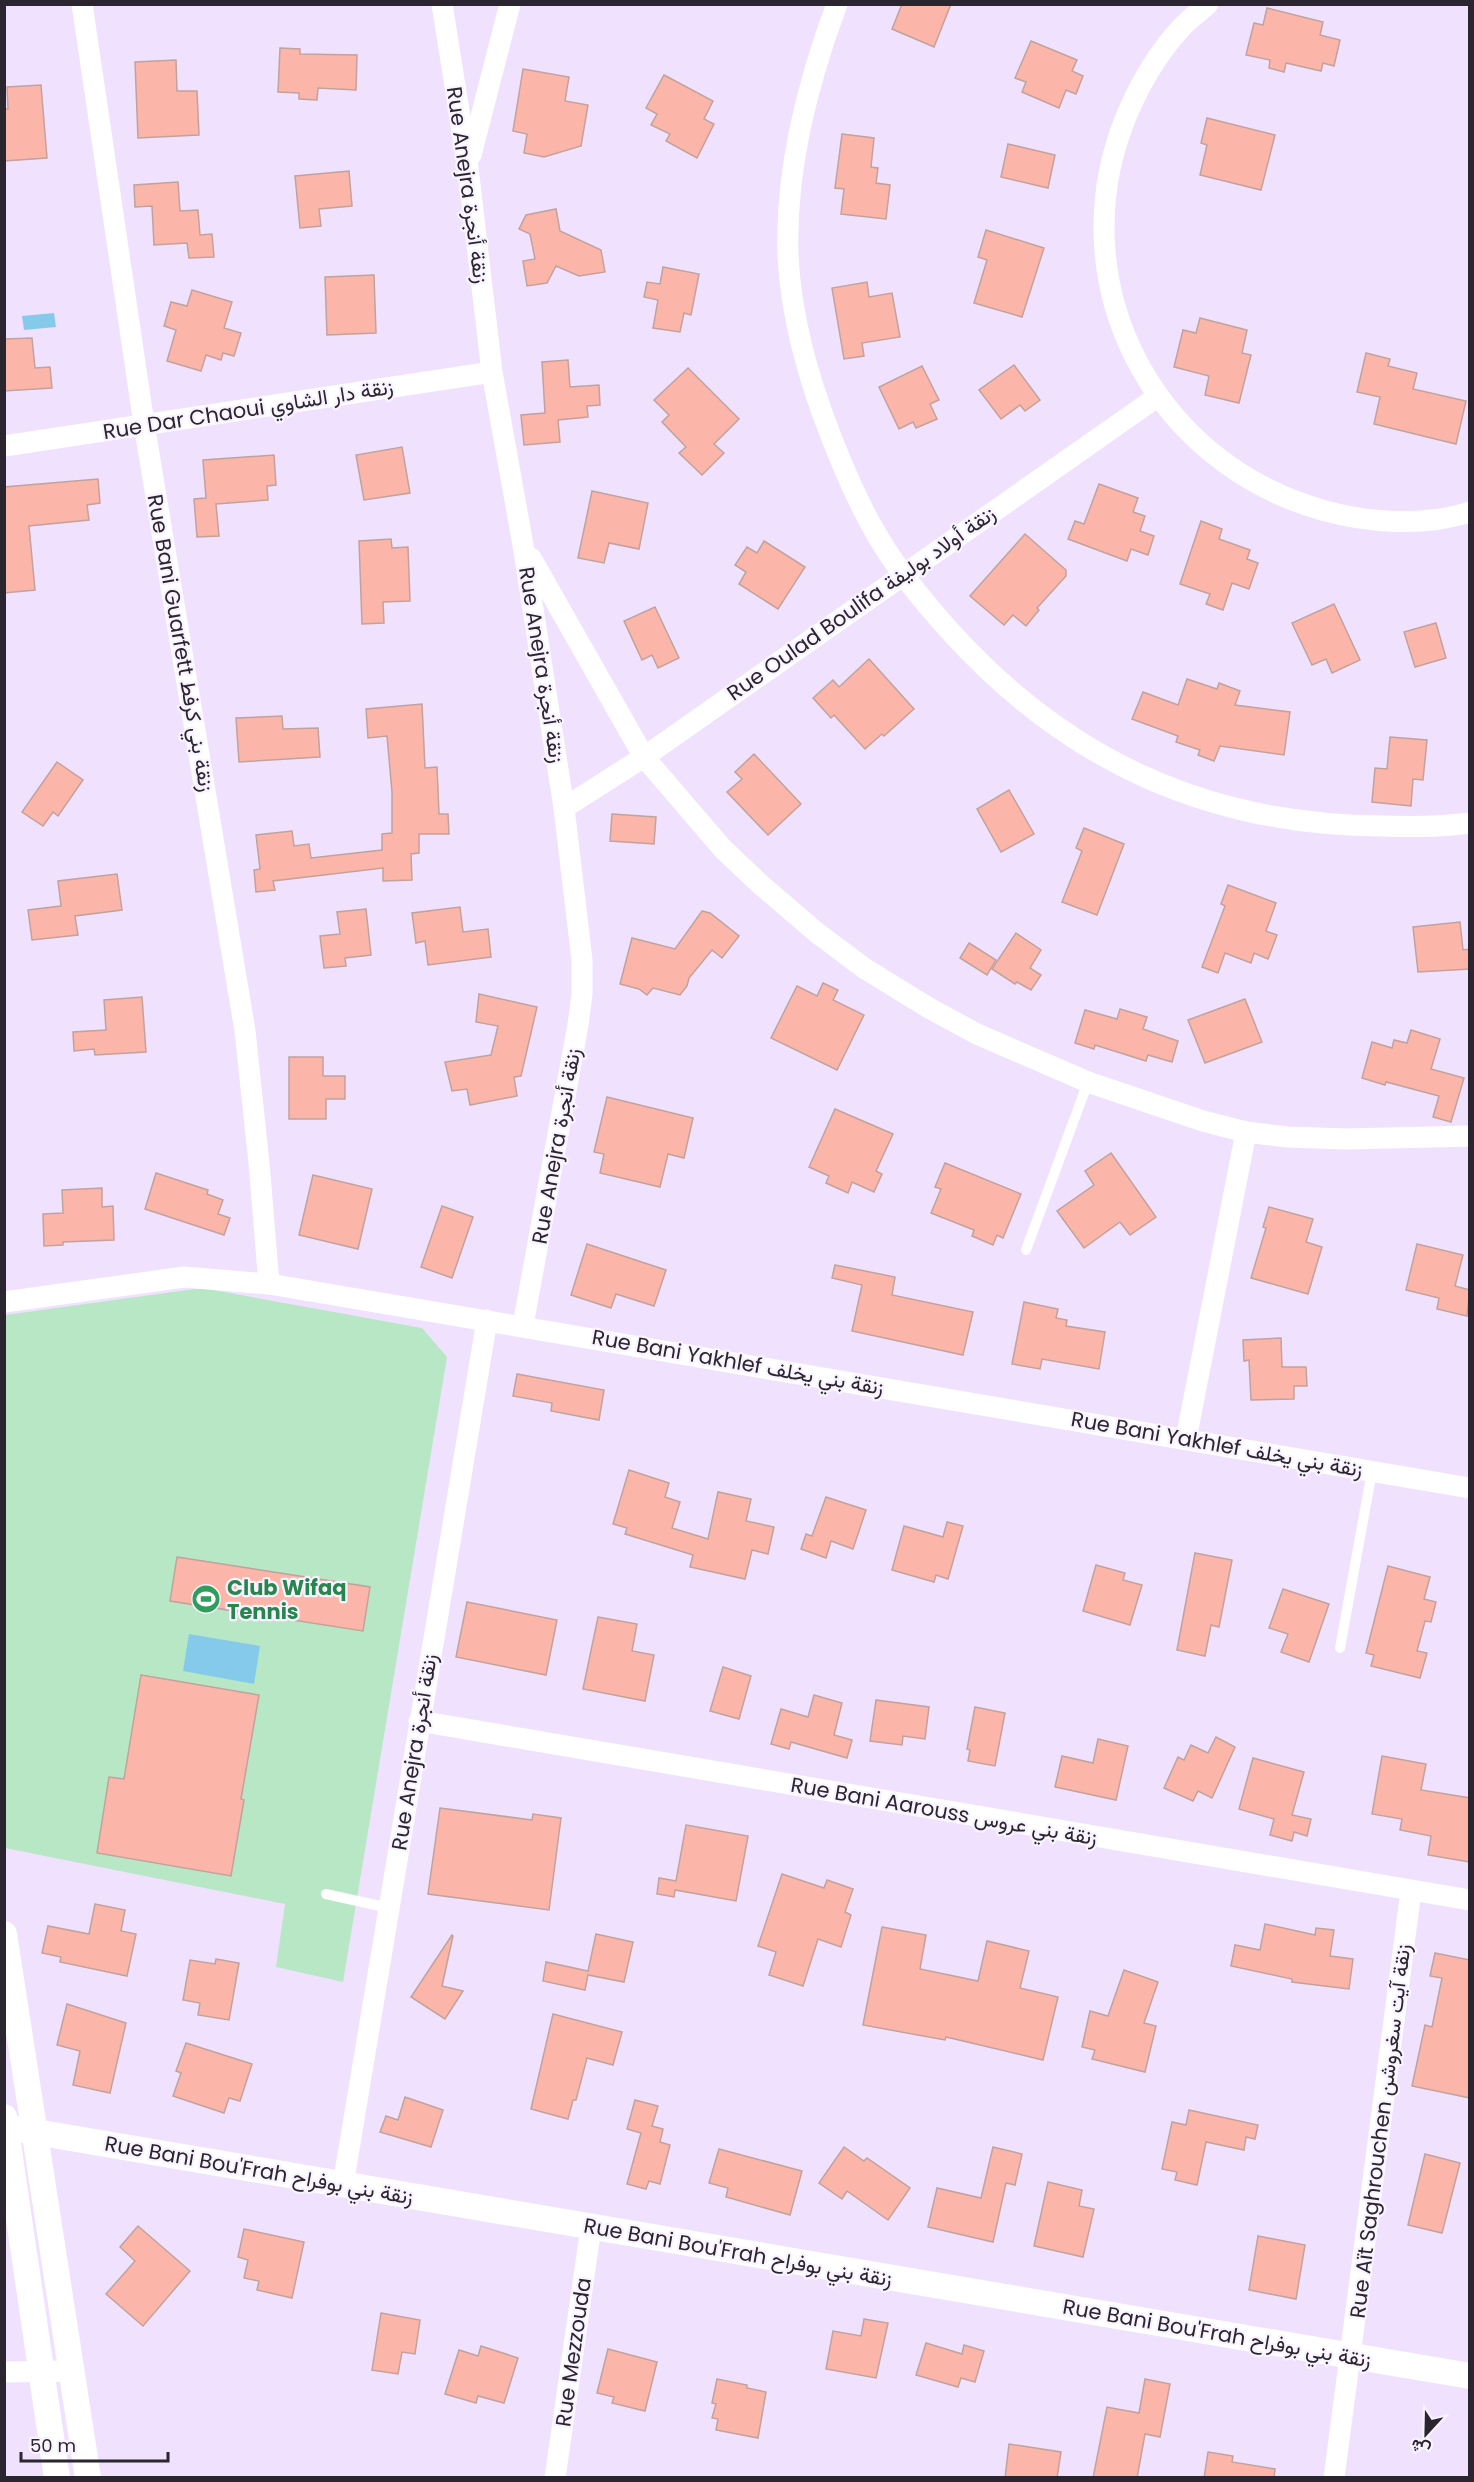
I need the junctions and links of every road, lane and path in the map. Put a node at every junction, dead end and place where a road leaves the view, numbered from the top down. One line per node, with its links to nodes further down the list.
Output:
1 (82, 4): 9 (street, Rue Bani Guarfett زنقة بني كرفط)
2 (442, 4): 6 (street, Rue Anejra زنقة أنجرة)
3 (510, 4): 6 (street)
4 (837, 4): 13 (street)
5 (1208, 4): 8 (street)
6 (468, 168): 7 (street, Rue Anejra زنقة أنجرة)
7 (492, 372): 9 (street, Rue Dar Chaoui زنقة دار الشاوي); 12 (street, Rue Anejra زنقة أنجرة)
8 (1157, 396): 11 (street); 13 (street, Rue Oulad Boulifa زنقة أولاد بوليفة)
9 (144, 424): 10 (street, Rue Dar Chaoui زنقة دار الشاوي); 21 (street, Rue Bani Guarfett زنقة بني كرفط)
10 (4, 446)
11 (1470, 512)
12 (523, 545): 14 (street); 15 (street, Rue Anejra زنقة أنجرة)
13 (902, 574): 14 (street, Rue Oulad Boulifa زنقة أولاد بوليفة); 16 (street)
14 (644, 757): 15 (street, Rue Oulad Boulifa زنقة أولاد بوليفة); 17 (street)
15 (564, 808): 24 (street, Rue Anejra زنقة أنجرة)
16 (1470, 823)
17 (1088, 1082): 18 (street); 20 (lane)
18 (1246, 1132): 19 (street); 25 (street)
19 (1470, 1136)
20 (1026, 1250)
21 (269, 1284): 22 (street, Rue Bani Yakhlef زنقة بني يخلف); 23 (street, Rue Bani Yakhlef زنقة بني يخلف)
22 (4, 1302)
23 (487, 1320): 24 (street, Rue Bani Yakhlef زنقة بني يخلف); 29 (street, Rue Anejra زنقة أنجرة)
24 (524, 1325): 25 (street, Rue Bani Yakhlef زنقة بني يخلف)
25 (1186, 1439): 26 (street, Rue Bani Yakhlef زنقة بني يخلف)
26 (1371, 1471): 27 (street, Rue Bani Yakhlef زنقة بني يخلف); 28 (lane)
27 (1470, 1488)
28 (1340, 1648)
29 (419, 1721): 30 (street, Rue Bani Aarouss زنقة بني عروس); 33 (street, Rue Anejra زنقة أنجرة)
30 (1411, 1891): 32 (street, Rue Bani Aarouss زنقة بني عروس); 39 (street, Rue Aït Saghrouchen زنقة آيت سغروشن)
31 (326, 1894): 33 (lane)
32 (1470, 1900)
33 (389, 1908): 37 (street, Rue Anejra زنقة أنجرة)
34 (4, 1934): 36 (street)
35 (5, 2122): 36 (street, Rue Bani Bou'Frah زنقة بني بوفراح); 42 (street)
36 (35, 2132): 37 (street, Rue Bani Bou'Frah زنقة بني بوفراح); 40 (street)
37 (343, 2185): 38 (street, Rue Bani Bou'Frah زنقة بني بوفراح)
38 (591, 2227): 39 (street, Rue Bani Bou'Frah زنقة بني بوفراح); 46 (street, Rue Mezzouda)
39 (1352, 2356): 43 (street, Rue Bani Bou'Frah زنقة بني بوفراح); 47 (street, Rue Aït Saghrouchen زنقة آيت سغروشن)
40 (71, 2371): 42 (street); 45 (street)
41 (4, 2372): 42 (street)
42 (42, 2372): 44 (street)
43 (1470, 2376)
44 (57, 2478)
45 (88, 2478)
46 (555, 2478)
47 (1335, 2478)

